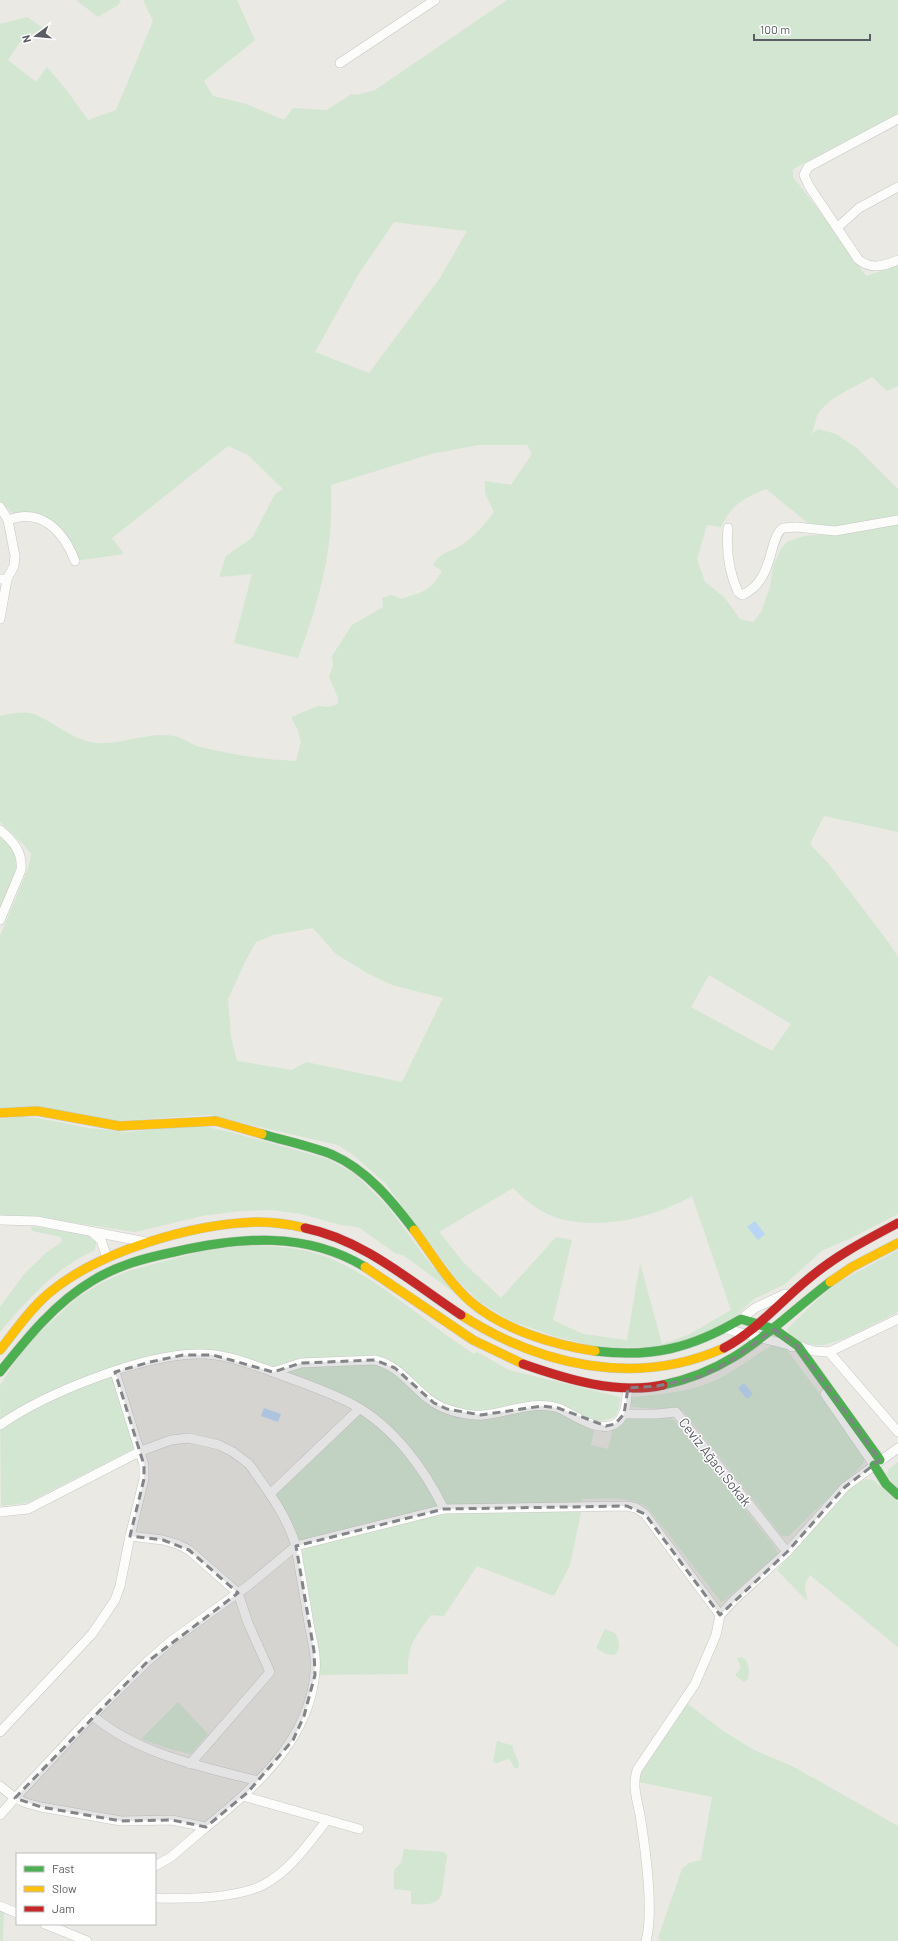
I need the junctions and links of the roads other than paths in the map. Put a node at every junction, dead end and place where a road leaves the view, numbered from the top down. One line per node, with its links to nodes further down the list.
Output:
1 (435, 0): 2 (street)
2 (340, 63)
3 (898, 119): 5 (street)
4 (898, 187): 5 (street)
5 (838, 227): 6 (street)
6 (898, 260)
7 (0, 507): 8 (street)
8 (8, 520): 11 (street); 12 (street)
9 (898, 520): 10 (street)
10 (728, 528)
11 (75, 561)
12 (4, 579): 13 (street)
13 (0, 619)
14 (0, 830): 15 (street)
15 (0, 920)
16 (0, 1113): 27 (main road)
17 (0, 1220): 19 (street)
18 (898, 1224): 23 (main road)
19 (93, 1233): 20 (street); 22 (street)
20 (149, 1243): 22 (main road); 29 (main road)
21 (898, 1243): 28 (main road)
22 (107, 1258): 32 (main road)
23 (800, 1285): 24 (street); 26 (main road)
24 (741, 1319): 26 (main road); 27 (main road)
25 (898, 1319): 33 (street)
26 (757, 1325): 28 (main road); 29 (main road)
27 (726, 1329): 29 (street)
28 (774, 1329): 30 (main road); 31 (main road)
29 (748, 1334): 30 (street)
30 (763, 1338): 37 (main road); 44 (street)
31 (798, 1346): 33 (street); 44 (main road)
32 (0, 1350)
33 (829, 1352): 41 (street)
34 (0, 1372): 37 (main road)
35 (114, 1372): 36 (street); 40 (street); 43 (street)
36 (273, 1372): 38 (street); 39 (street)
37 (628, 1388): 39 (street)
38 (359, 1409): 45 (street); 47 (street)
39 (624, 1414): 51 (street, Ceviz Ağacı Sokak)
40 (0, 1425)
41 (898, 1432)
42 (898, 1448): 44 (street)
43 (141, 1451): 45 (street); 48 (street); 49 (street)
44 (877, 1463): 46 (main road); 51 (street)
45 (270, 1494): 50 (street)
46 (898, 1495)
47 (444, 1510): 50 (street); 53 (street)
48 (0, 1512)
49 (130, 1536): 52 (street); 55 (street)
50 (296, 1546): 52 (street); 57 (street)
51 (787, 1552): 53 (street)
52 (238, 1593): 54 (street); 56 (street)
53 (720, 1615): 71 (street)
54 (93, 1716): 56 (street); 60 (street)
55 (0, 1732)
56 (190, 1764): 57 (street)
57 (258, 1781): 59 (street)
58 (0, 1786): 60 (street)
59 (243, 1796): 62 (street); 63 (street)
60 (15, 1798): 61 (street); 63 (street)
61 (0, 1815)
62 (327, 1820): 64 (street); 66 (street)
63 (206, 1827): 65 (street)
64 (359, 1829)
65 (156, 1866)
66 (156, 1898)
67 (0, 1906): 68 (street)
68 (16, 1913)
69 (47, 1925): 70 (street)
70 (87, 1941)
71 (646, 1941)

